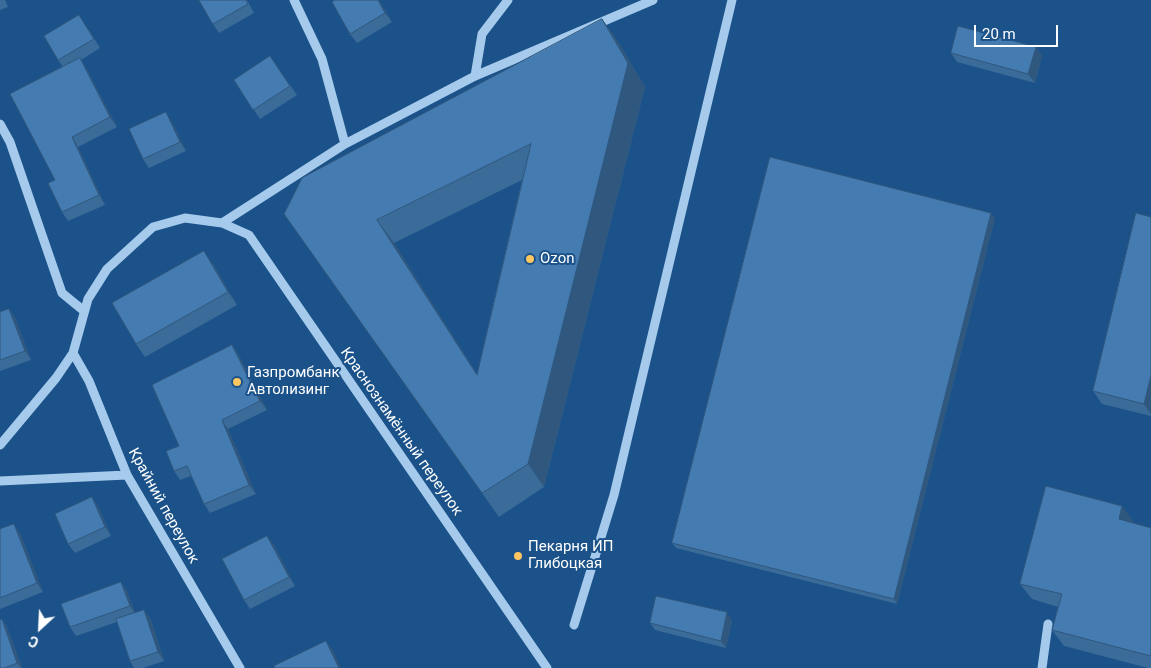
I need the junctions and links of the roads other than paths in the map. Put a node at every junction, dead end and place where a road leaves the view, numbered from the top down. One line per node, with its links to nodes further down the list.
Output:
1 (294, 0): 7 (street)
2 (508, 0): 5 (street)
3 (653, 0): 5 (street)
4 (732, 0): 14 (street)
5 (476, 76): 7 (street)
6 (0, 124): 9 (street)
7 (344, 144): 8 (street)
8 (222, 223): 9 (street, Краснознамённый переулок); 17 (street, Краснознамённый переулок)
9 (84, 311): 10 (street, Краснознамённый переулок)
10 (73, 353): 11 (street, Краснознамённый переулок); 12 (street, Крайний переулок)
11 (0, 445)
12 (127, 475): 13 (street); 16 (street, Крайний переулок)
13 (0, 481)
14 (574, 624)
15 (1048, 624): 18 (street)
16 (240, 668)
17 (548, 668)
18 (1042, 668)

